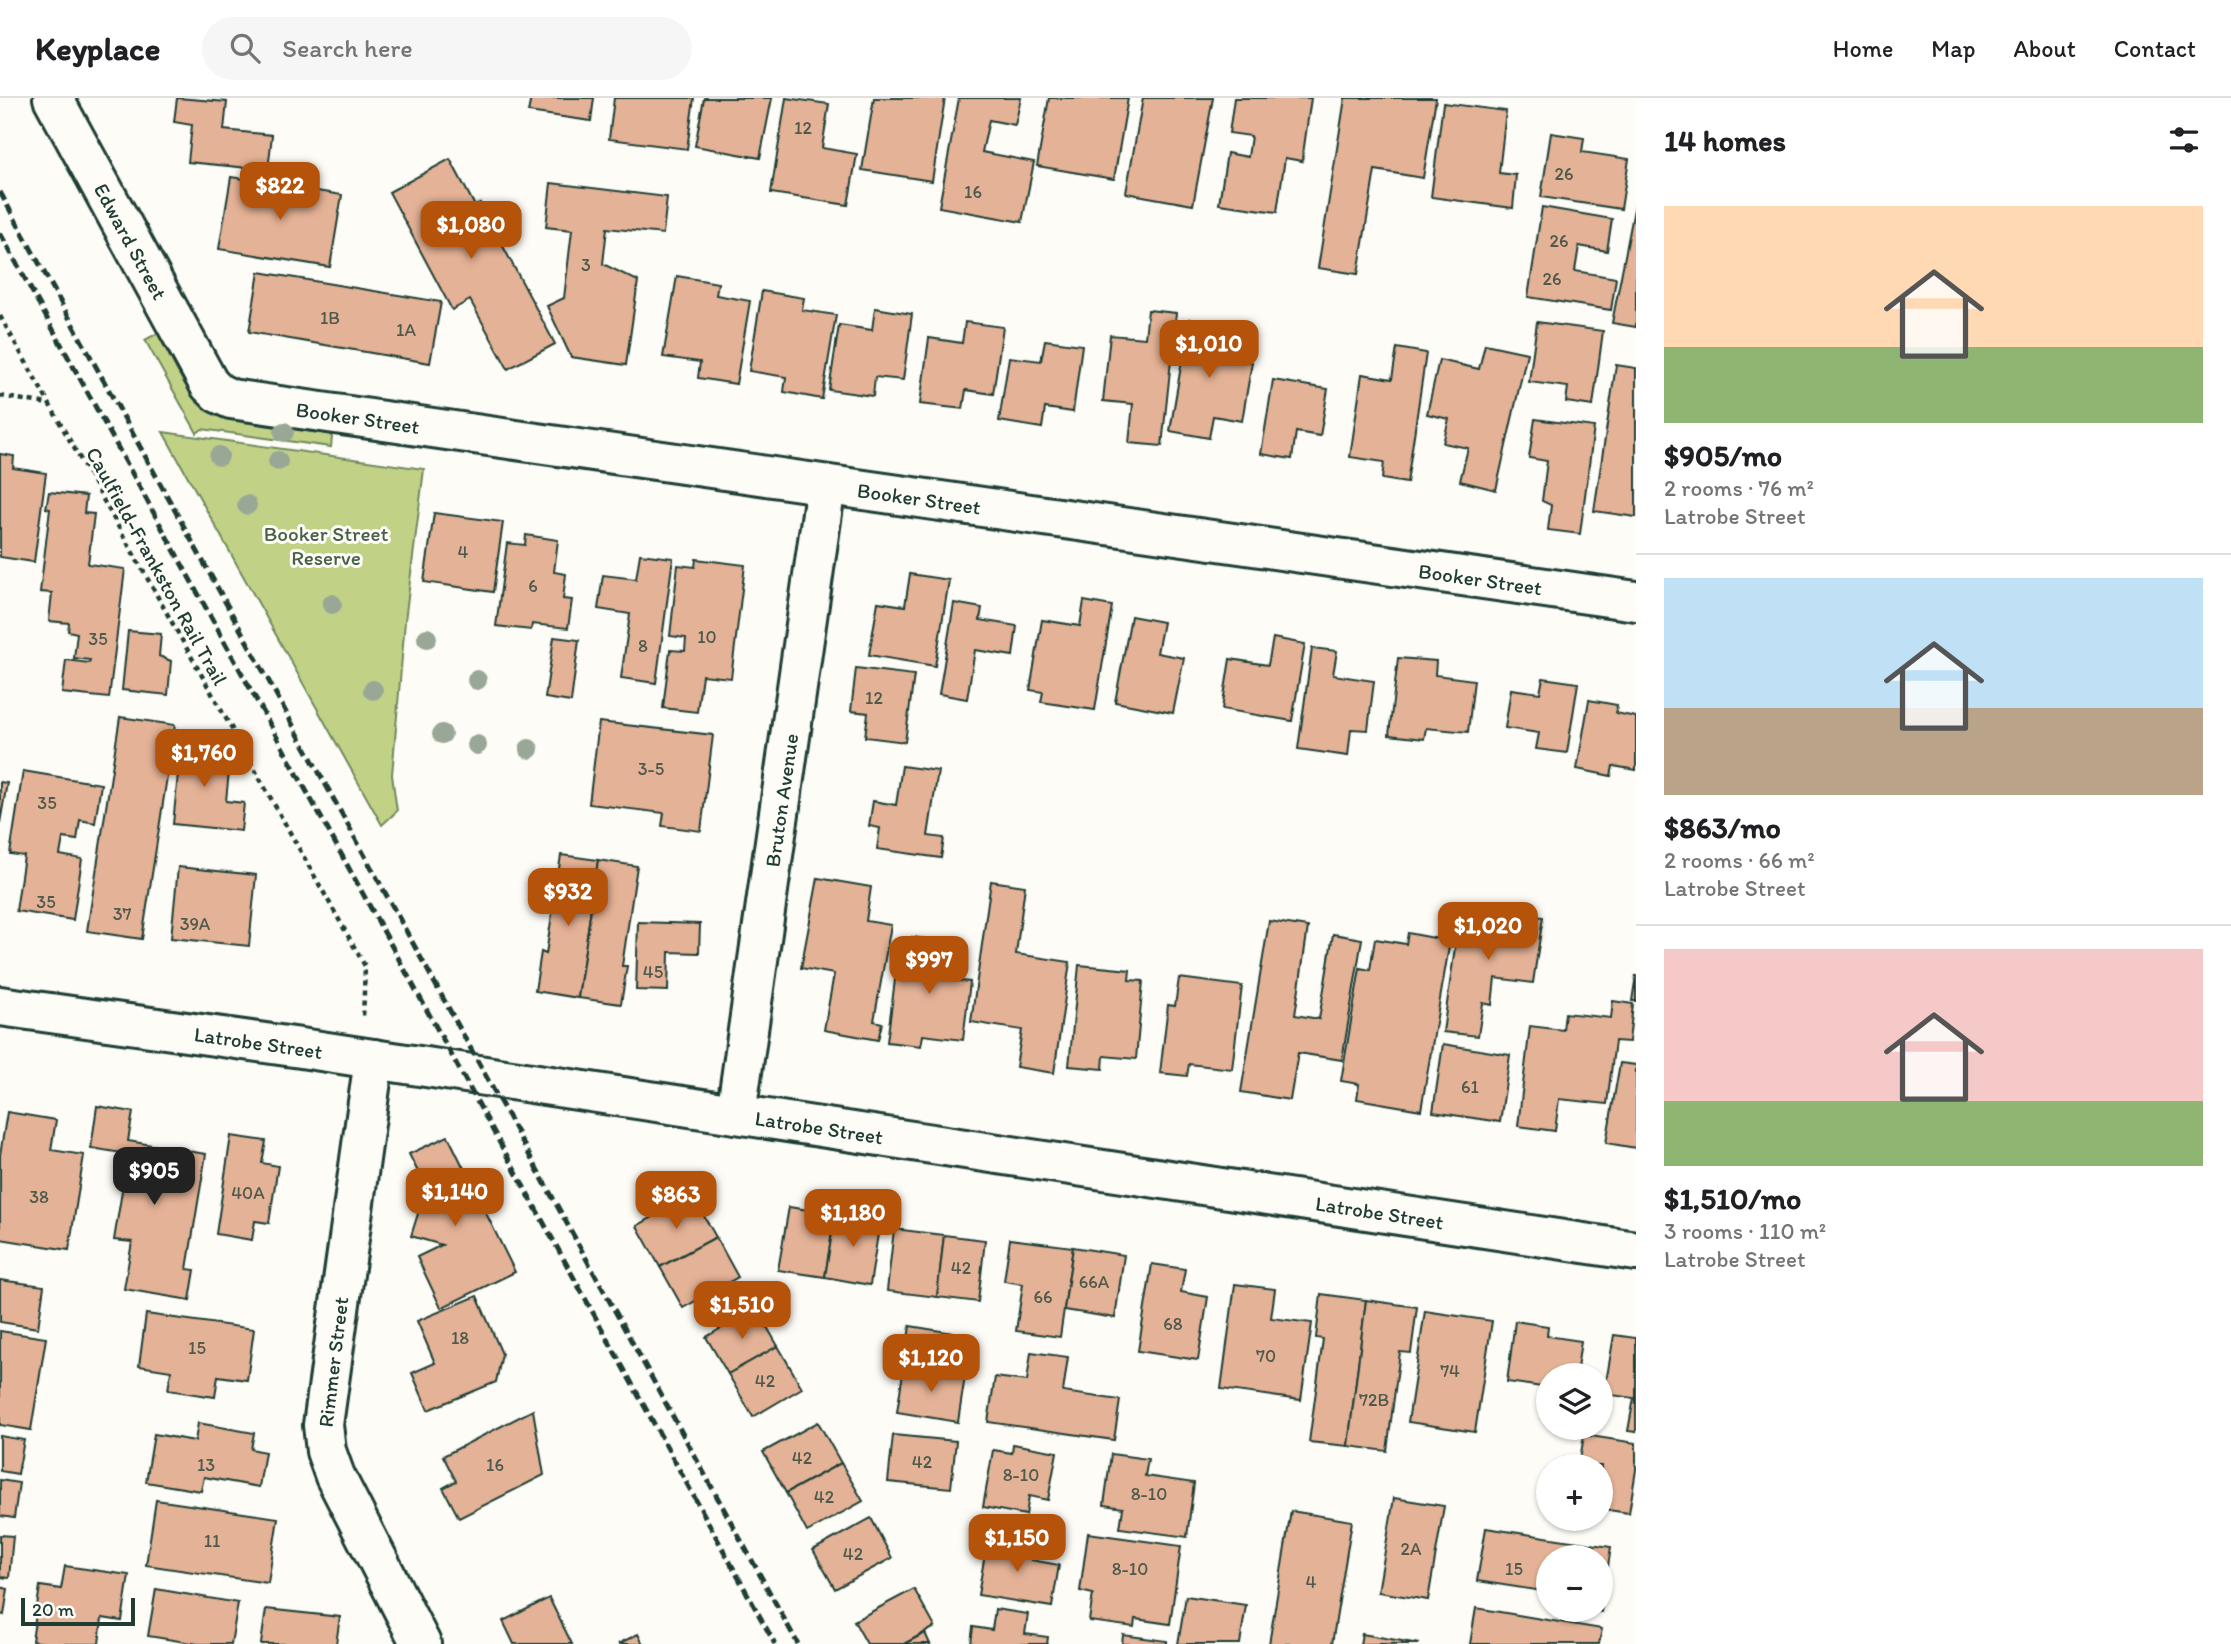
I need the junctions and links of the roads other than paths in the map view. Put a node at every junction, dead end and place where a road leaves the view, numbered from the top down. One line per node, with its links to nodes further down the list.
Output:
1 (53, 98): 2 (street, Edward Street)
2 (209, 384): 3 (street, Booker Street)
3 (826, 485): 4 (street, Booker Street); 7 (street, Bruton Avenue)
4 (1636, 601)
5 (0, 1006): 6 (street, Latrobe Street)
6 (374, 1059): 7 (street, Latrobe Street); 9 (street, Rimmer Street)
7 (736, 1114): 8 (street, Latrobe Street)
8 (1636, 1251)
9 (421, 1644)

